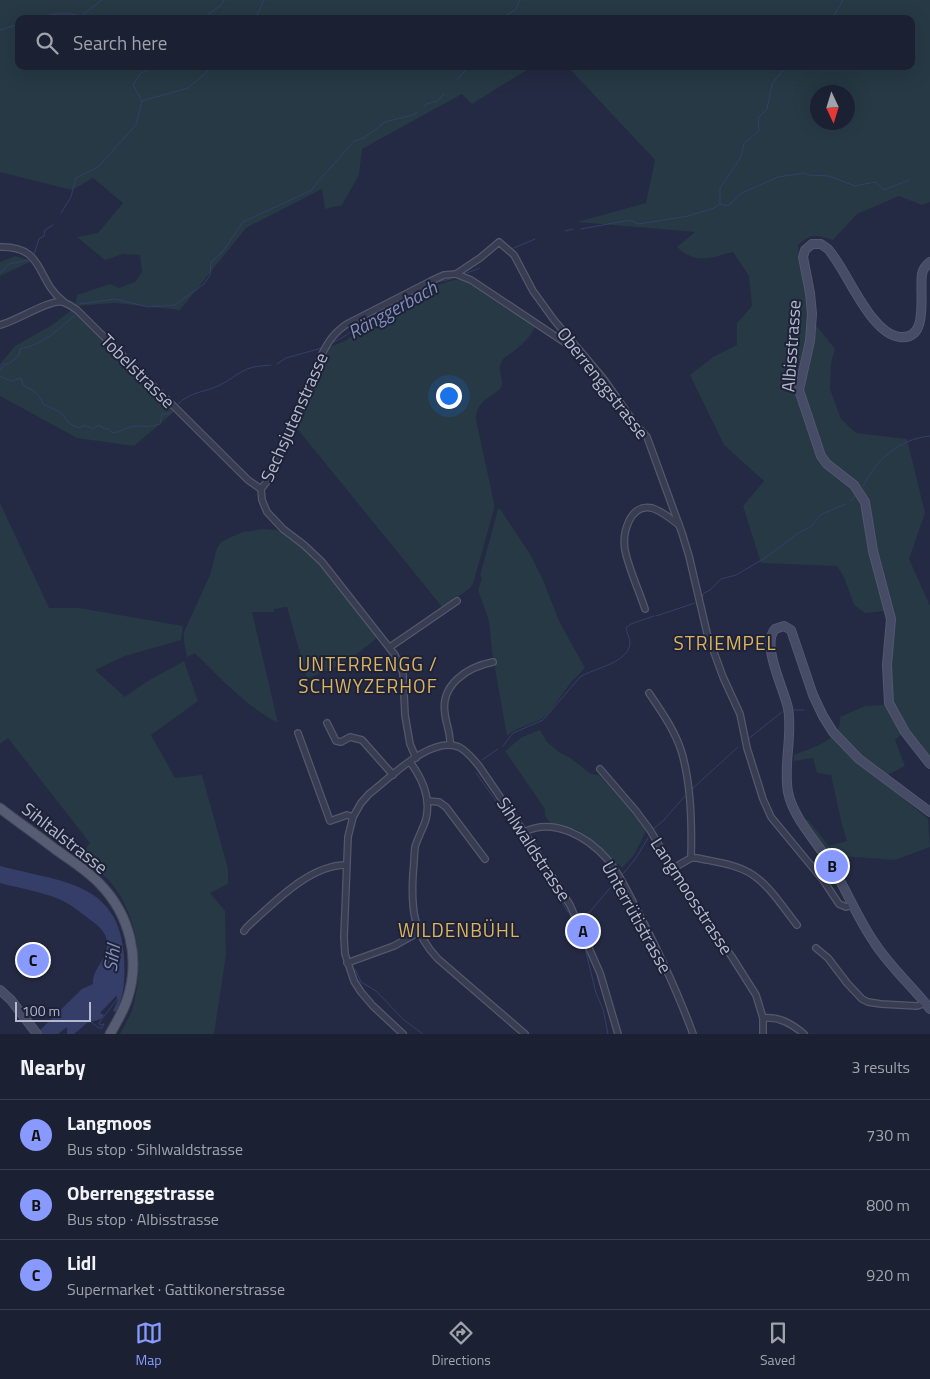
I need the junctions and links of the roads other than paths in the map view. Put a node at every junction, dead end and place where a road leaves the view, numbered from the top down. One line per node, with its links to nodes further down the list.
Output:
1 (499, 242): 4 (street, Sechsjutenstrasse); 9 (street, Oberrenggstrasse)
2 (0, 247): 5 (street, Tobelstrasse)
3 (930, 262): 21 (main road, Albisstrasse)
4 (456, 274): 9 (street); 10 (street, Sechsjutenstrasse)
5 (51, 289): 6 (street, Tobelstrasse); 7 (street)
6 (64, 302): 7 (street); 10 (street, Tobelstrasse)
7 (45, 306): 8 (street)
8 (0, 325)
9 (582, 354): 11 (street, Oberrenggstrasse)
10 (261, 489): 14 (street)
11 (680, 526): 13 (street); 33 (street, Oberrenggstrasse)
12 (457, 600): 14 (street)
13 (645, 610)
14 (390, 647): 20 (street)
15 (493, 662): 19 (street)
16 (648, 693): 29 (street)
17 (327, 723): 23 (street)
18 (298, 733): 27 (street)
19 (450, 745): 20 (street); 28 (street, Sihlwaldstrasse)
20 (413, 760): 23 (street); 24 (street)
21 (930, 764)
22 (600, 769): 32 (street, Langmoosstrasse)
23 (393, 775): 27 (street)
24 (427, 802): 30 (street); 36 (street)
25 (0, 808): 43 (main road, Sihltalstrasse)
26 (930, 812): 33 (main road)
27 (354, 817): 31 (street)
28 (524, 832): 46 (street, Sihlwaldstrasse); 47 (street, Unterrütistrasse)
29 (691, 858): 32 (street); 34 (street)
30 (485, 859)
31 (346, 865): 35 (street); 38 (street)
32 (672, 869): 41 (street, Langmoosstrasse)
33 (852, 905): 40 (main road)
34 (797, 926)
35 (244, 932)
36 (419, 932): 38 (street); 45 (street)
37 (816, 948): 40 (street)
38 (347, 963): 44 (street)
39 (0, 990): 42 (main road)
40 (928, 1006)
41 (763, 1018): 48 (street, Langmoosstrasse); 49 (street)
42 (35, 1031)
43 (110, 1034)
44 (403, 1034)
45 (524, 1034)
46 (618, 1034)
47 (693, 1034)
48 (763, 1034)
49 (804, 1034)

